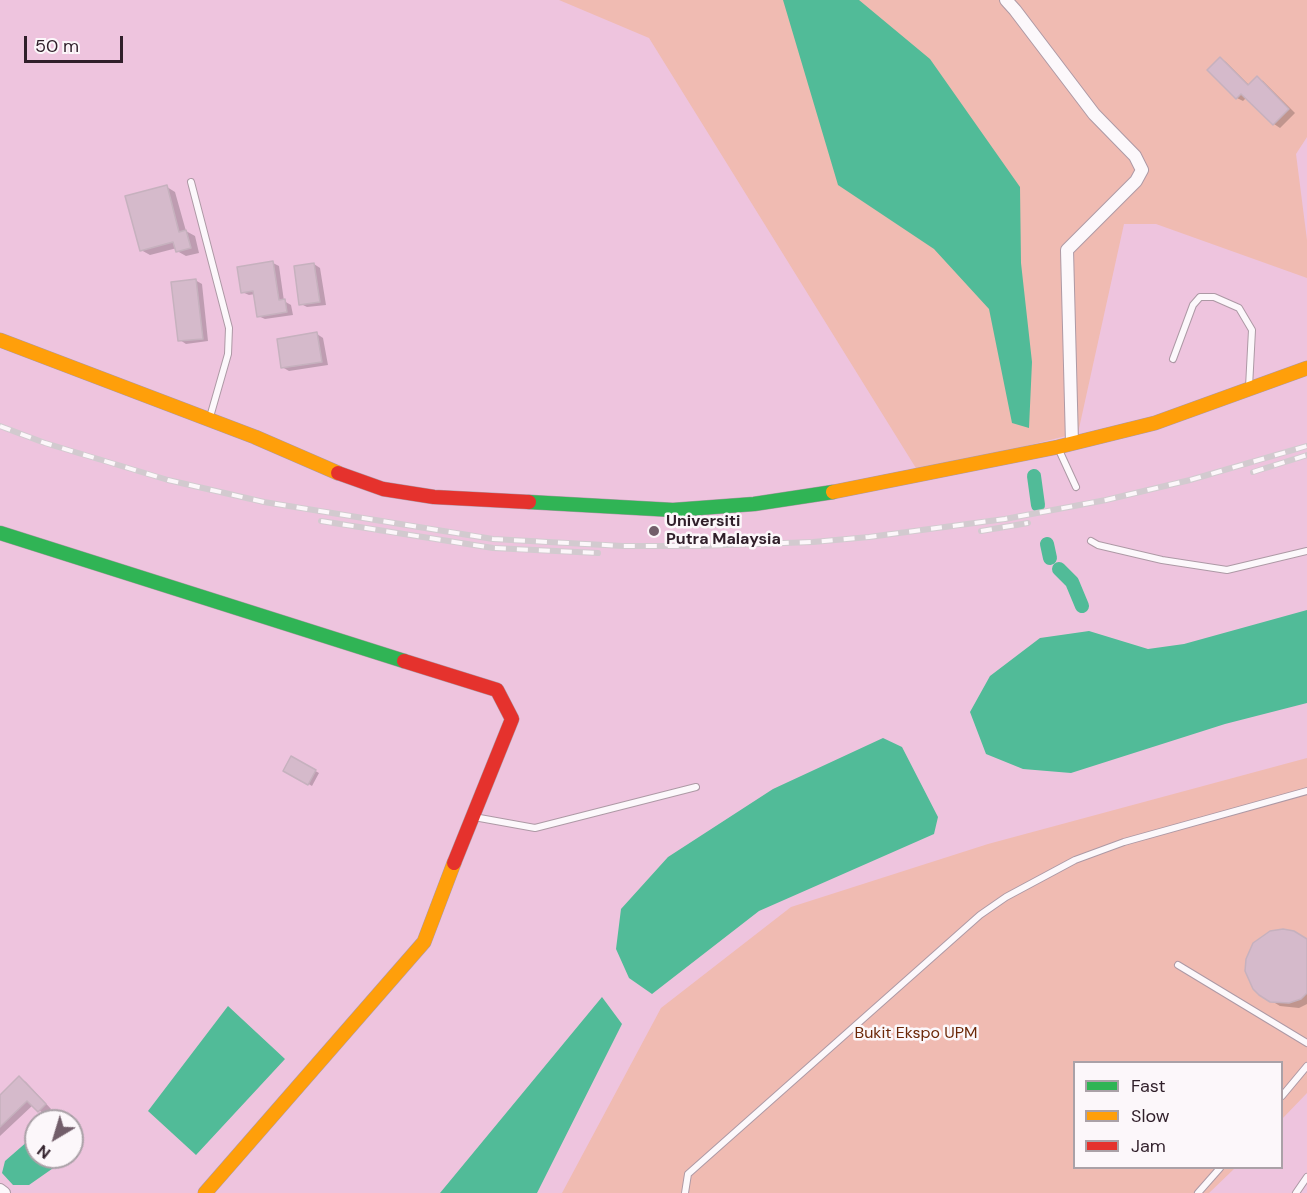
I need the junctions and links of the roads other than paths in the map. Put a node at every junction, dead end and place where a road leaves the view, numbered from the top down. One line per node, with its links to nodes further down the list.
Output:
1 (1006, 0): 8 (street)
2 (191, 182): 7 (lane)
3 (0, 340): 7 (street)
4 (1173, 359): 6 (lane)
5 (1307, 368): 6 (street)
6 (1249, 388): 8 (street)
7 (209, 420): 9 (street)
8 (1072, 443): 9 (street)
9 (1058, 447): 10 (lane)
10 (1076, 488)
11 (0, 533): 16 (street)
12 (1091, 541): 13 (lane)
13 (1307, 551)
14 (696, 787): 16 (lane)
15 (1307, 791): 26 (lane)
16 (472, 817): 25 (street)
17 (1178, 965): 18 (lane)
18 (1307, 1043)
19 (1307, 1066): 20 (lane)
20 (1283, 1094)
21 (1218, 1169): 27 (lane)
22 (1307, 1177): 28 (lane)
23 (0, 1190): 24 (street)
24 (4, 1193)
25 (205, 1193)
26 (685, 1193)
27 (1198, 1193)
28 (1296, 1193)

